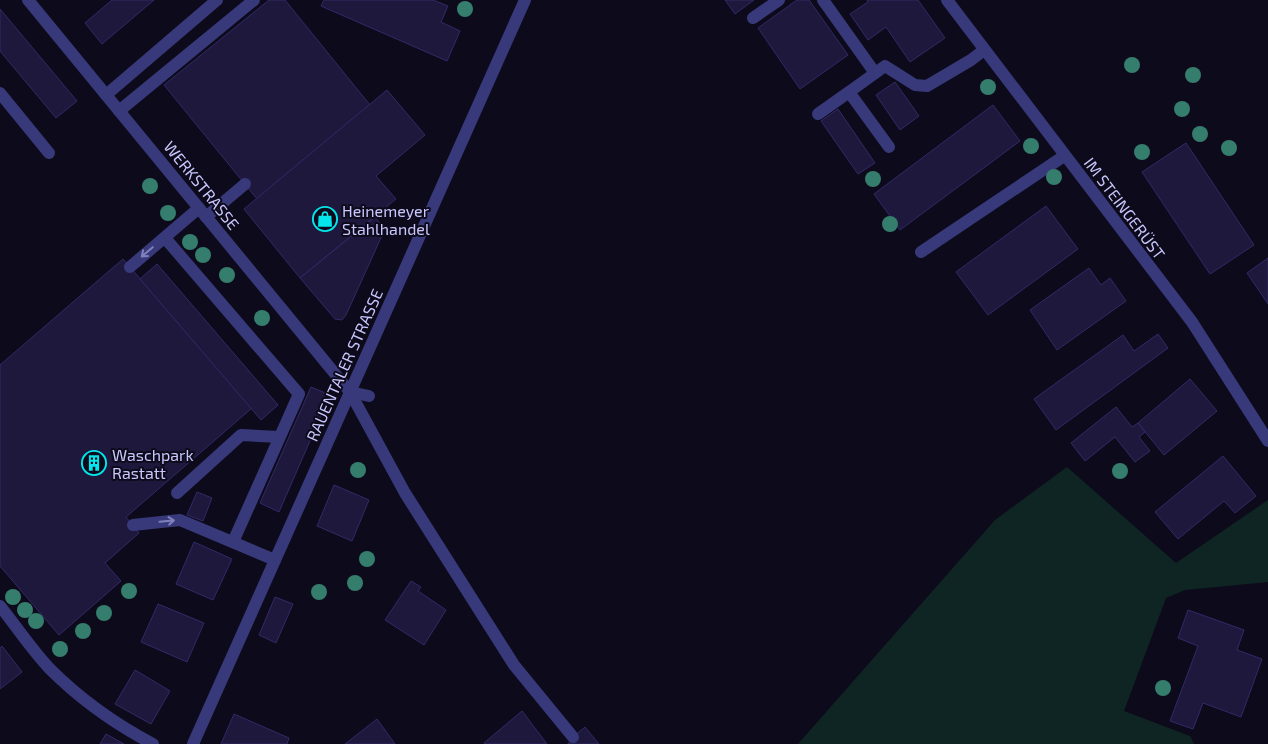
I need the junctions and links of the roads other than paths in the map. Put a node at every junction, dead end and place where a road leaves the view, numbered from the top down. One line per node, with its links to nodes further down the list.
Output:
1 (28, 0): 13 (street, WERKSTRASSE)
2 (217, 0): 13 (street)
3 (254, 0): 14 (street)
4 (525, 0): 24 (street, RAUENTALER STRASSE)
5 (779, 0): 8 (street)
6 (823, 0): 10 (street)
7 (947, 0): 9 (street, IM STEINGERÜST)
8 (753, 18)
9 (984, 50): 10 (street); 18 (street, IM STEINGERÜST)
10 (875, 73): 11 (street)
11 (849, 92): 15 (street); 16 (street)
12 (0, 93): 17 (street)
13 (106, 94): 14 (street, WERKSTRASSE)
14 (119, 111): 20 (street, WERKSTRASSE)
15 (818, 114)
16 (889, 147)
17 (49, 153)
18 (1064, 156): 22 (street); 27 (street, IM STEINGERÜST)
19 (245, 184): 20 (street)
20 (203, 212): 21 (street); 24 (street, WERKSTRASSE)
21 (165, 238): 23 (street, one-way to 23); 26 (street)
22 (921, 252)
23 (130, 267)
24 (350, 392): 25 (street); 31 (street, RAUENTALER STRASSE); 33 (street, WERKSTRASSE)
25 (369, 396)
26 (279, 438): 28 (street); 30 (street)
27 (1268, 441)
28 (177, 493)
29 (133, 525): 30 (street, one-way to 30)
30 (232, 542): 31 (street)
31 (275, 560): 35 (street, RAUENTALER STRASSE)
32 (0, 606): 34 (street)
33 (573, 737)
34 (153, 744)
35 (193, 744)

